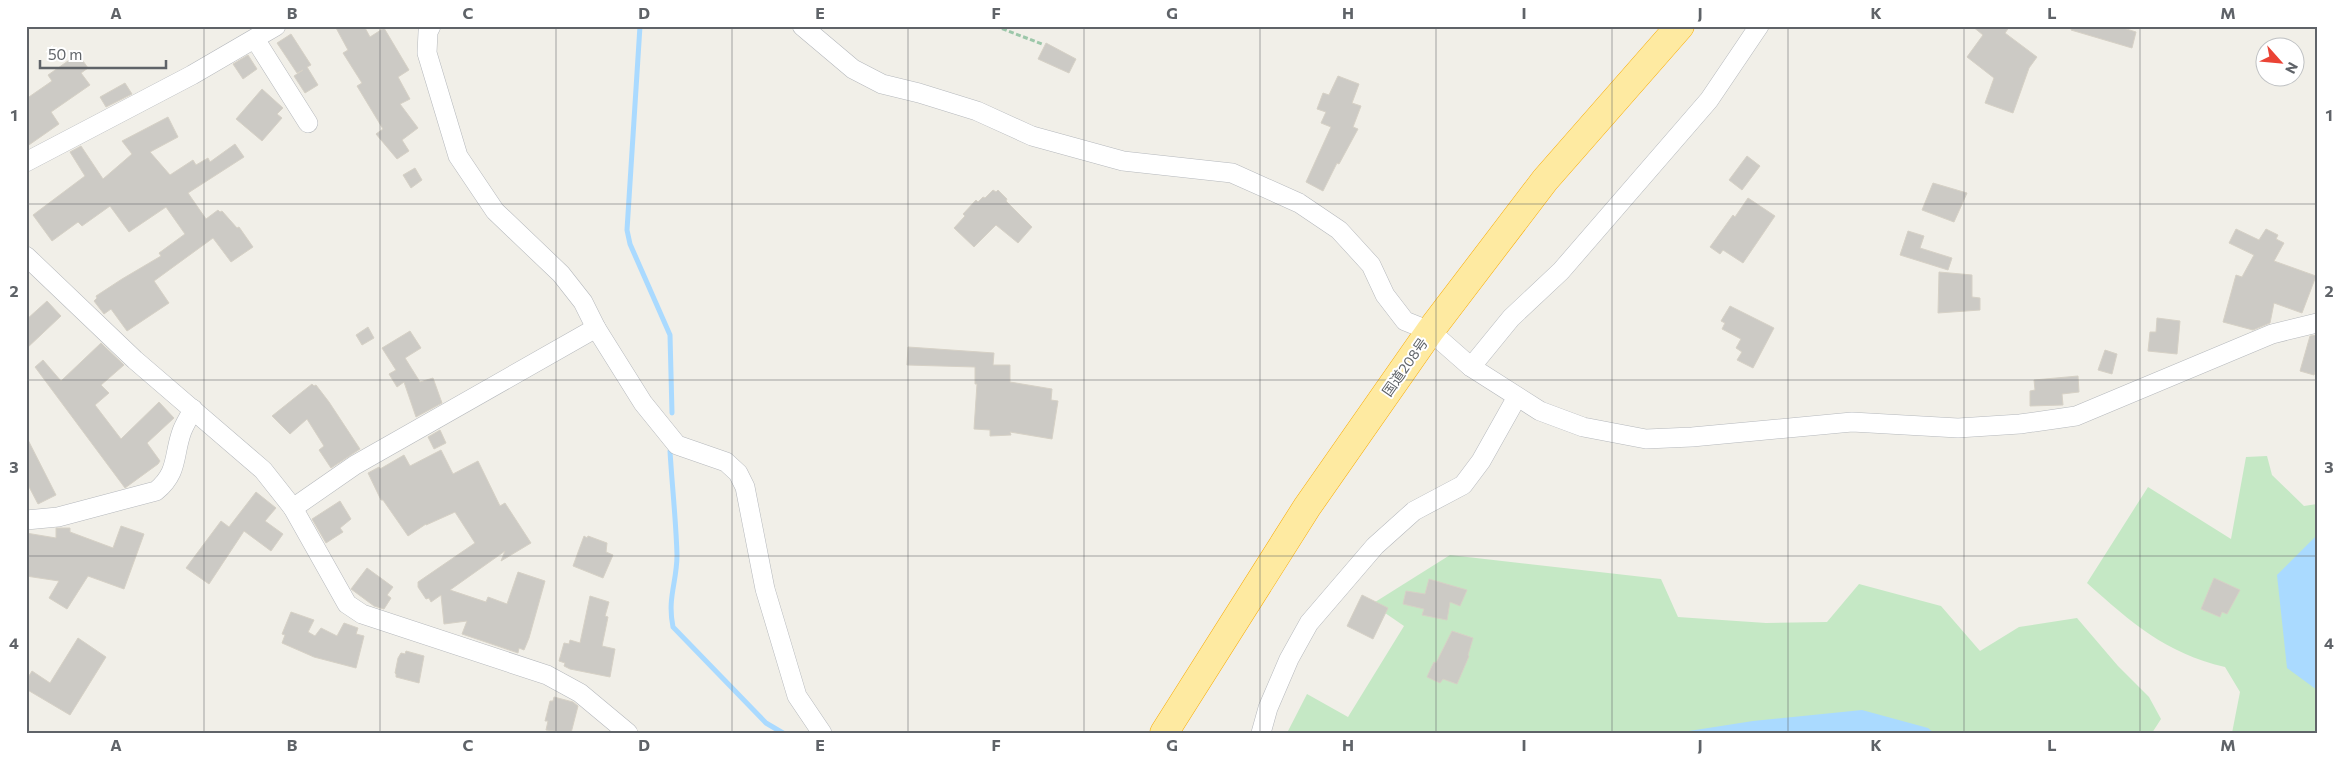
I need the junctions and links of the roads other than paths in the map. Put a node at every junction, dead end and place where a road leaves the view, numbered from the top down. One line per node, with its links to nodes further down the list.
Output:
1 (276, 26): 6 (street)
2 (430, 26): 11 (street)
3 (802, 26): 12 (street)
4 (1680, 26): 12 (highway, 国道208号)
5 (1759, 26): 13 (street)
6 (255, 39): 7 (street); 8 (street)
7 (308, 123)
8 (26, 162)
9 (26, 256): 15 (street)
10 (2317, 323): 14 (street)
11 (596, 328): 16 (street); 19 (street)
12 (1430, 331): 13 (street); 20 (highway, 国道208号)
13 (1471, 367): 14 (street)
14 (1517, 397): 21 (street)
15 (194, 409): 16 (street); 17 (street)
16 (293, 508): 18 (street)
17 (26, 520)
18 (628, 733)
19 (822, 733)
20 (1164, 733)
21 (1261, 733)

